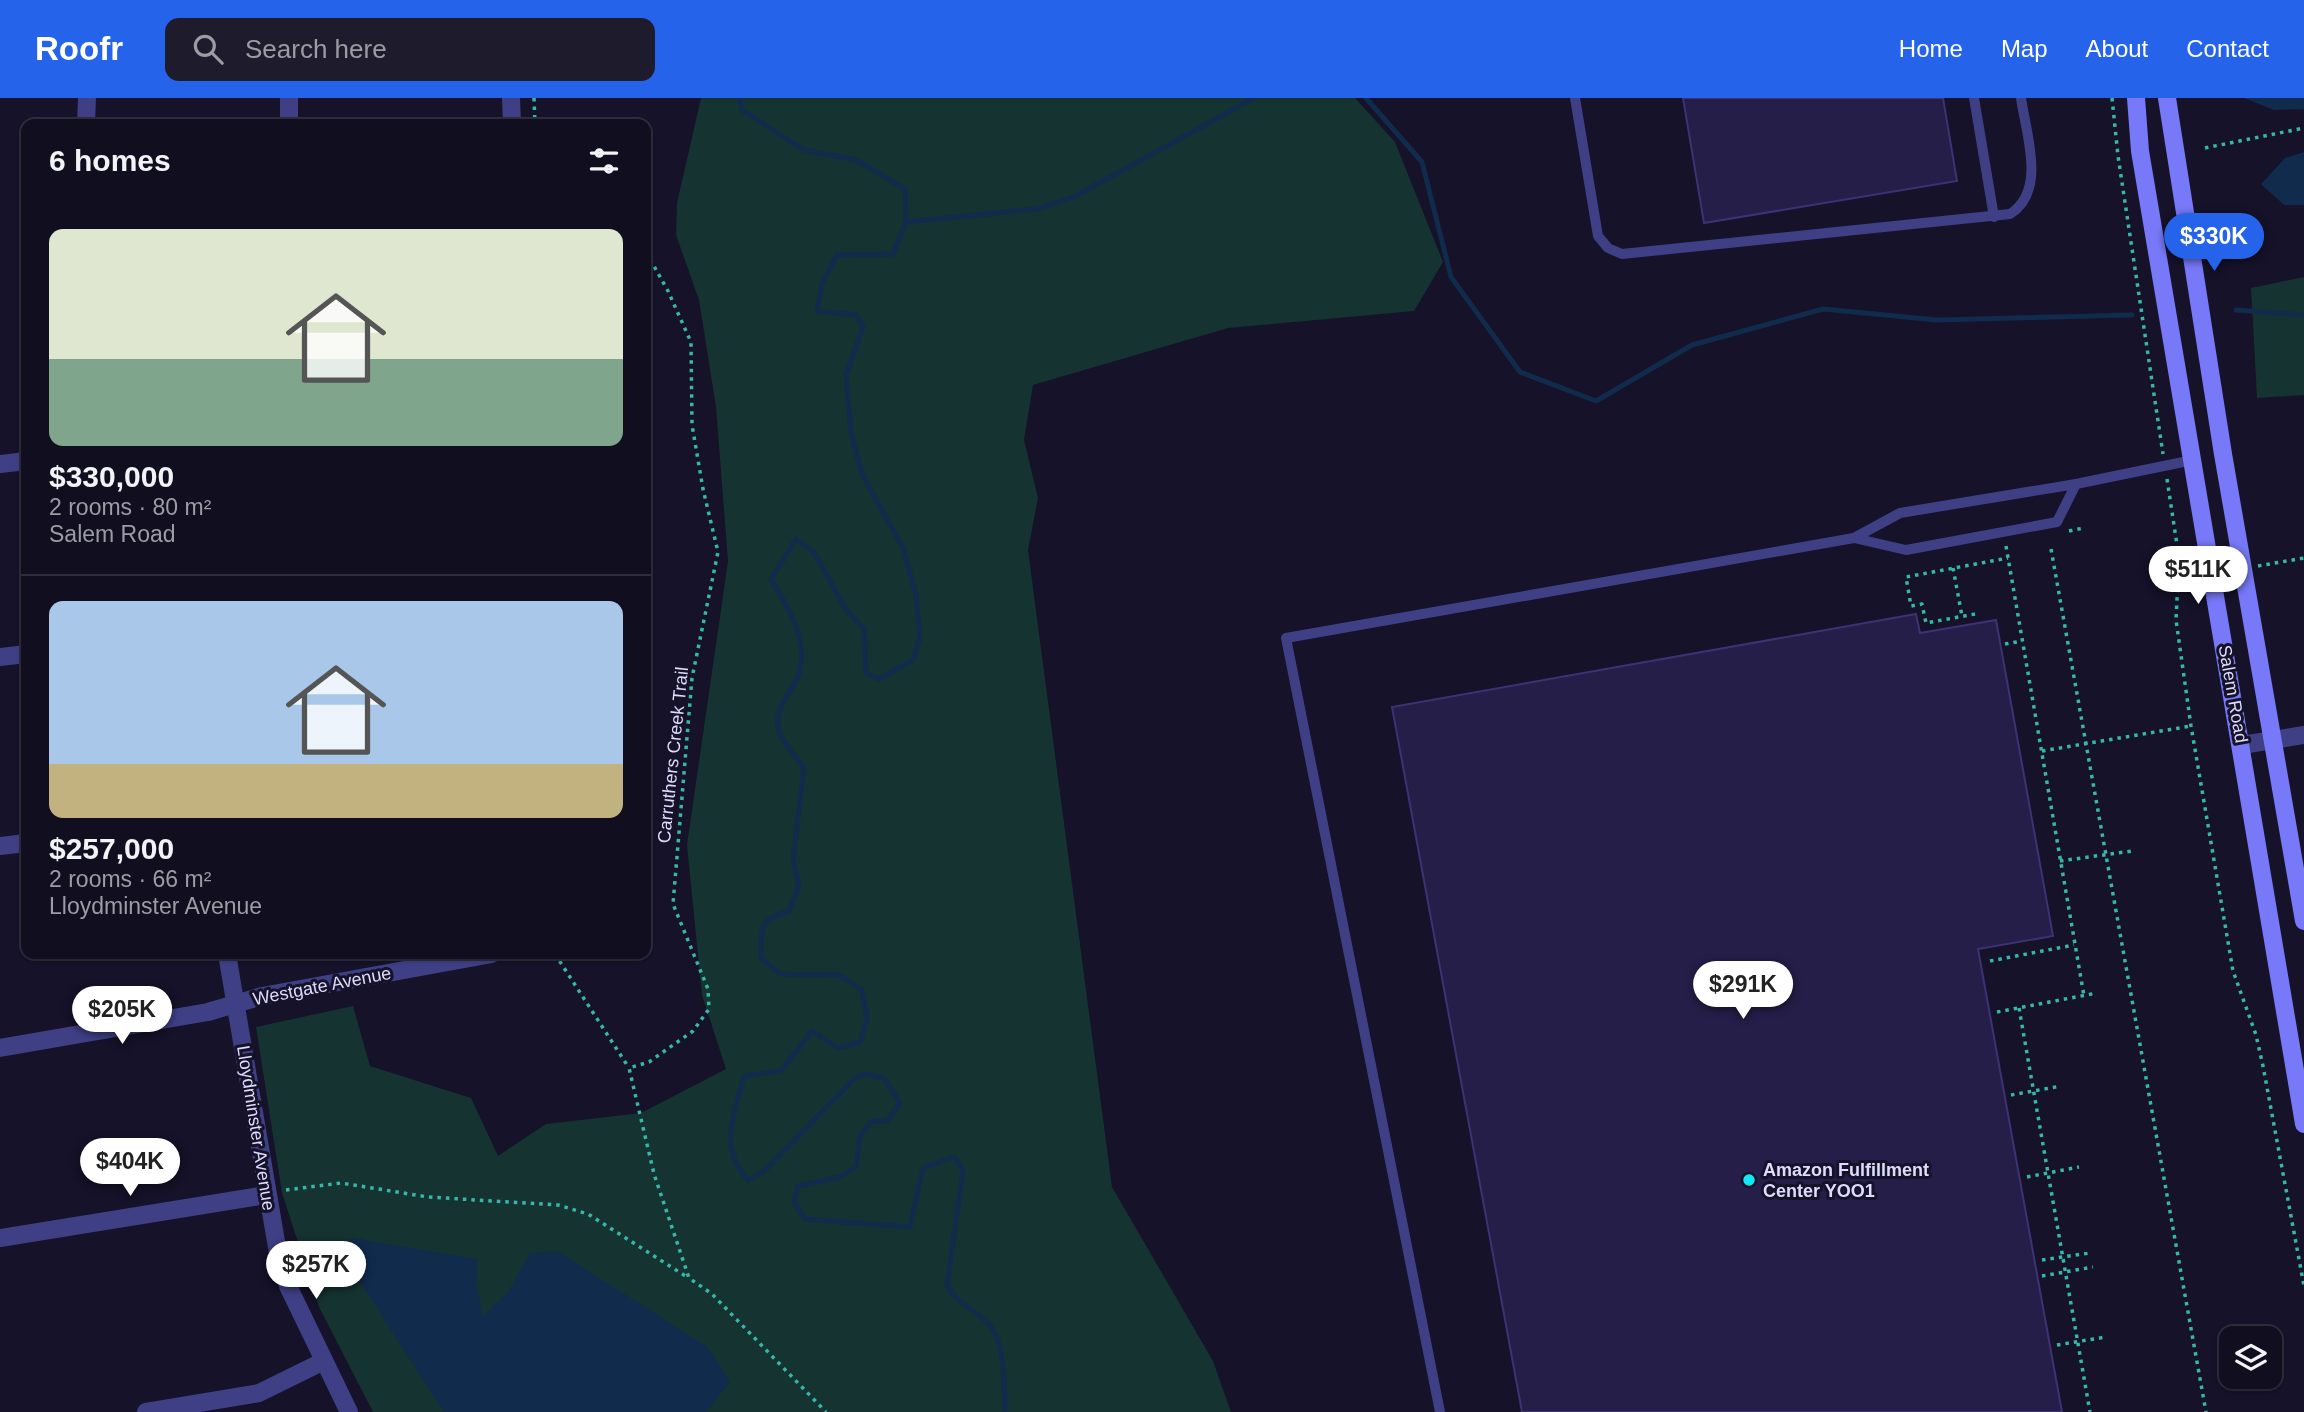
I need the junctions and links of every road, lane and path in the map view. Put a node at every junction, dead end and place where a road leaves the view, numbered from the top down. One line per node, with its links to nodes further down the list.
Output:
1 (87, 98): 11 (street)
2 (289, 98): 12 (street)
3 (511, 98): 13 (street)
4 (534, 98): 14 (path)
5 (1575, 98): 17 (lane)
6 (1974, 98): 17 (lane)
7 (2021, 98): 17 (lane)
8 (2112, 98): 22 (path)
9 (2136, 98): 19 (main road, Salem Road)
10 (2167, 98): 31 (main road, Salem Road)
11 (86, 119)
12 (289, 119)
13 (512, 119)
14 (535, 119)
15 (2304, 128): 16 (path)
16 (2204, 148)
17 (1994, 217)
18 (651, 262): 62 (path, Carruthers Creek Trail)
19 (2193, 460): 22 (lane); 43 (main road, Salem Road)
20 (21, 462): 21 (street)
21 (0, 464)
22 (2165, 466): 23 (lane); 39 (path)
23 (2076, 484): 26 (lane); 26 (lane)
24 (2084, 528): 25 (path)
25 (2058, 533)
26 (1854, 538): 87 (lane)
27 (2006, 543): 29 (path)
28 (2051, 550): 42 (path)
29 (2008, 558): 32 (path); 35 (path)
30 (2304, 558): 31 (path)
31 (2245, 567): 41 (main road, Salem Road)
32 (1953, 568): 34 (path); 34 (path)
33 (1975, 614): 34 (path)
34 (1962, 617)
35 (2022, 641): 36 (path); 44 (path)
36 (2005, 644)
37 (21, 655): 38 (street)
38 (0, 657)
39 (2191, 726): 42 (path); 79 (path)
40 (2304, 735): 41 (street)
41 (2274, 741): 43 (street); 50 (main road, Salem Road)
42 (2085, 744): 44 (path); 48 (path)
43 (2242, 745): 66 (main road, Salem Road)
44 (2042, 751): 49 (path)
45 (21, 844): 46 (street)
46 (0, 846)
47 (2132, 851): 48 (path)
48 (2105, 855): 49 (path); 89 (path)
49 (2060, 861): 51 (path)
50 (2304, 921)
51 (2075, 945): 55 (path); 57 (path)
52 (228, 959): 58 (street, Lloydminster Avenue)
53 (465, 959): 58 (street, Westgate Avenue)
54 (558, 959): 62 (path)
55 (1990, 961)
56 (2097, 993): 57 (path)
57 (2084, 996): 59 (path)
58 (235, 1004): 61 (street, Westgate Avenue); 70 (street, Lloydminster Avenue)
59 (2019, 1007): 60 (path); 64 (path)
60 (1997, 1012)
61 (0, 1048)
62 (629, 1068): 78 (path)
63 (2061, 1086): 64 (path)
64 (2034, 1091): 65 (path); 68 (path)
65 (2011, 1095)
66 (2304, 1124)
67 (2079, 1167): 68 (path)
68 (2048, 1173): 69 (path); 73 (path)
69 (2026, 1178)
70 (266, 1195): 71 (street); 78 (path); 83 (street, Lloydminster Avenue)
71 (0, 1238)
72 (2090, 1253): 73 (path)
73 (2063, 1257): 74 (path); 76 (path)
74 (2042, 1260)
75 (2092, 1267): 76 (path)
76 (2065, 1272): 77 (path); 81 (path)
77 (2042, 1276)
78 (689, 1278): 86 (path)
79 (2304, 1286)
80 (2106, 1337): 81 (path)
81 (2078, 1341): 82 (path); 88 (path)
82 (2057, 1345)
83 (324, 1361): 84 (street); 85 (street, Lloydminster Avenue)
84 (146, 1412)
85 (349, 1412)
86 (826, 1412)
87 (1440, 1412)
88 (2090, 1412)
89 (2206, 1412)

